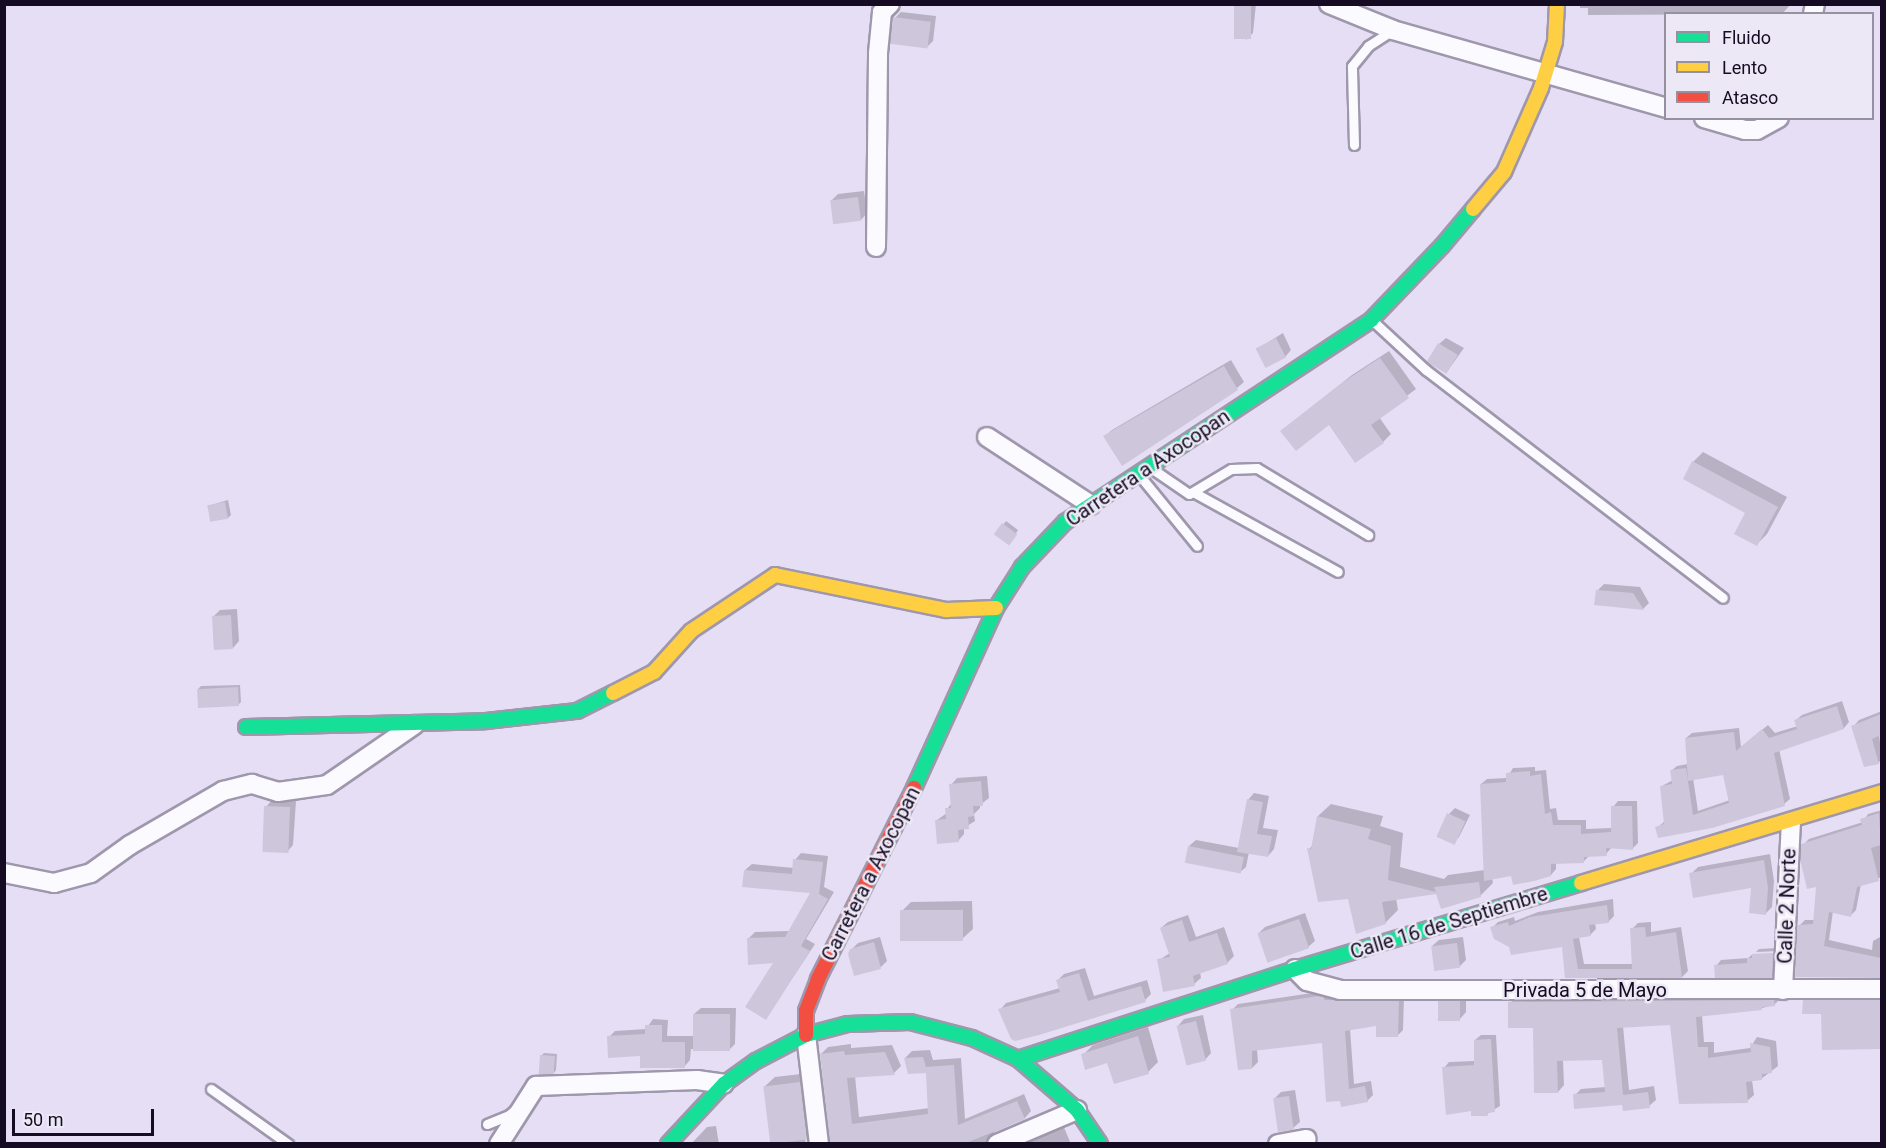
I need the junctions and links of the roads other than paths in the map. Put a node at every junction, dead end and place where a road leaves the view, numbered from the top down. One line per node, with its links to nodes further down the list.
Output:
1 (1329, 4): 4 (street)
2 (1557, 4): 5 (main road, Carretera a Axocopan)
3 (881, 7): 10 (street)
4 (1393, 30): 5 (street); 9 (lane)
5 (1545, 75): 6 (street); 11 (main road, Carretera a Axocopan)
6 (1664, 108)
7 (1711, 120): 8 (street)
8 (1775, 120)
9 (1354, 145)
10 (876, 247)
11 (1371, 320): 13 (main road, Carretera a Axocopan); 19 (lane)
12 (987, 437): 15 (street)
13 (1144, 470): 14 (lane); 15 (main road, Carretera a Axocopan); 17 (lane)
14 (1195, 493): 16 (lane); 18 (lane)
15 (1091, 505): 20 (main road, Carretera a Axocopan)
16 (1368, 535)
17 (1197, 546)
18 (1338, 572)
19 (1723, 598)
20 (996, 608): 21 (main road); 29 (main road, Carretera a Axocopan)
21 (414, 725): 22 (main road); 25 (street)
22 (246, 728)
23 (1881, 792): 24 (main road, Calle 16 de Septiembre)
24 (1791, 822): 26 (main road, Calle 16 de Septiembre); 28 (street, Calle 2 Norte)
25 (4, 873)
26 (1295, 969): 28 (street, Privada 5 de Mayo); 30 (main road, Calle 16 de Septiembre)
27 (1881, 989): 28 (street, Privada 5 de Mayo)
28 (1783, 990)
29 (806, 1035): 30 (main road); 31 (main road); 40 (street)
30 (1018, 1059): 34 (main road)
31 (724, 1084): 33 (street); 39 (main road)
32 (212, 1089): 37 (lane)
33 (532, 1092): 35 (lane); 38 (street)
34 (1077, 1110): 41 (street); 42 (main road)
35 (487, 1124)
36 (1307, 1139): 43 (street)
37 (288, 1143)
38 (499, 1143)
39 (668, 1143)
40 (819, 1143)
41 (997, 1143)
42 (1100, 1143)
43 (1278, 1143)

